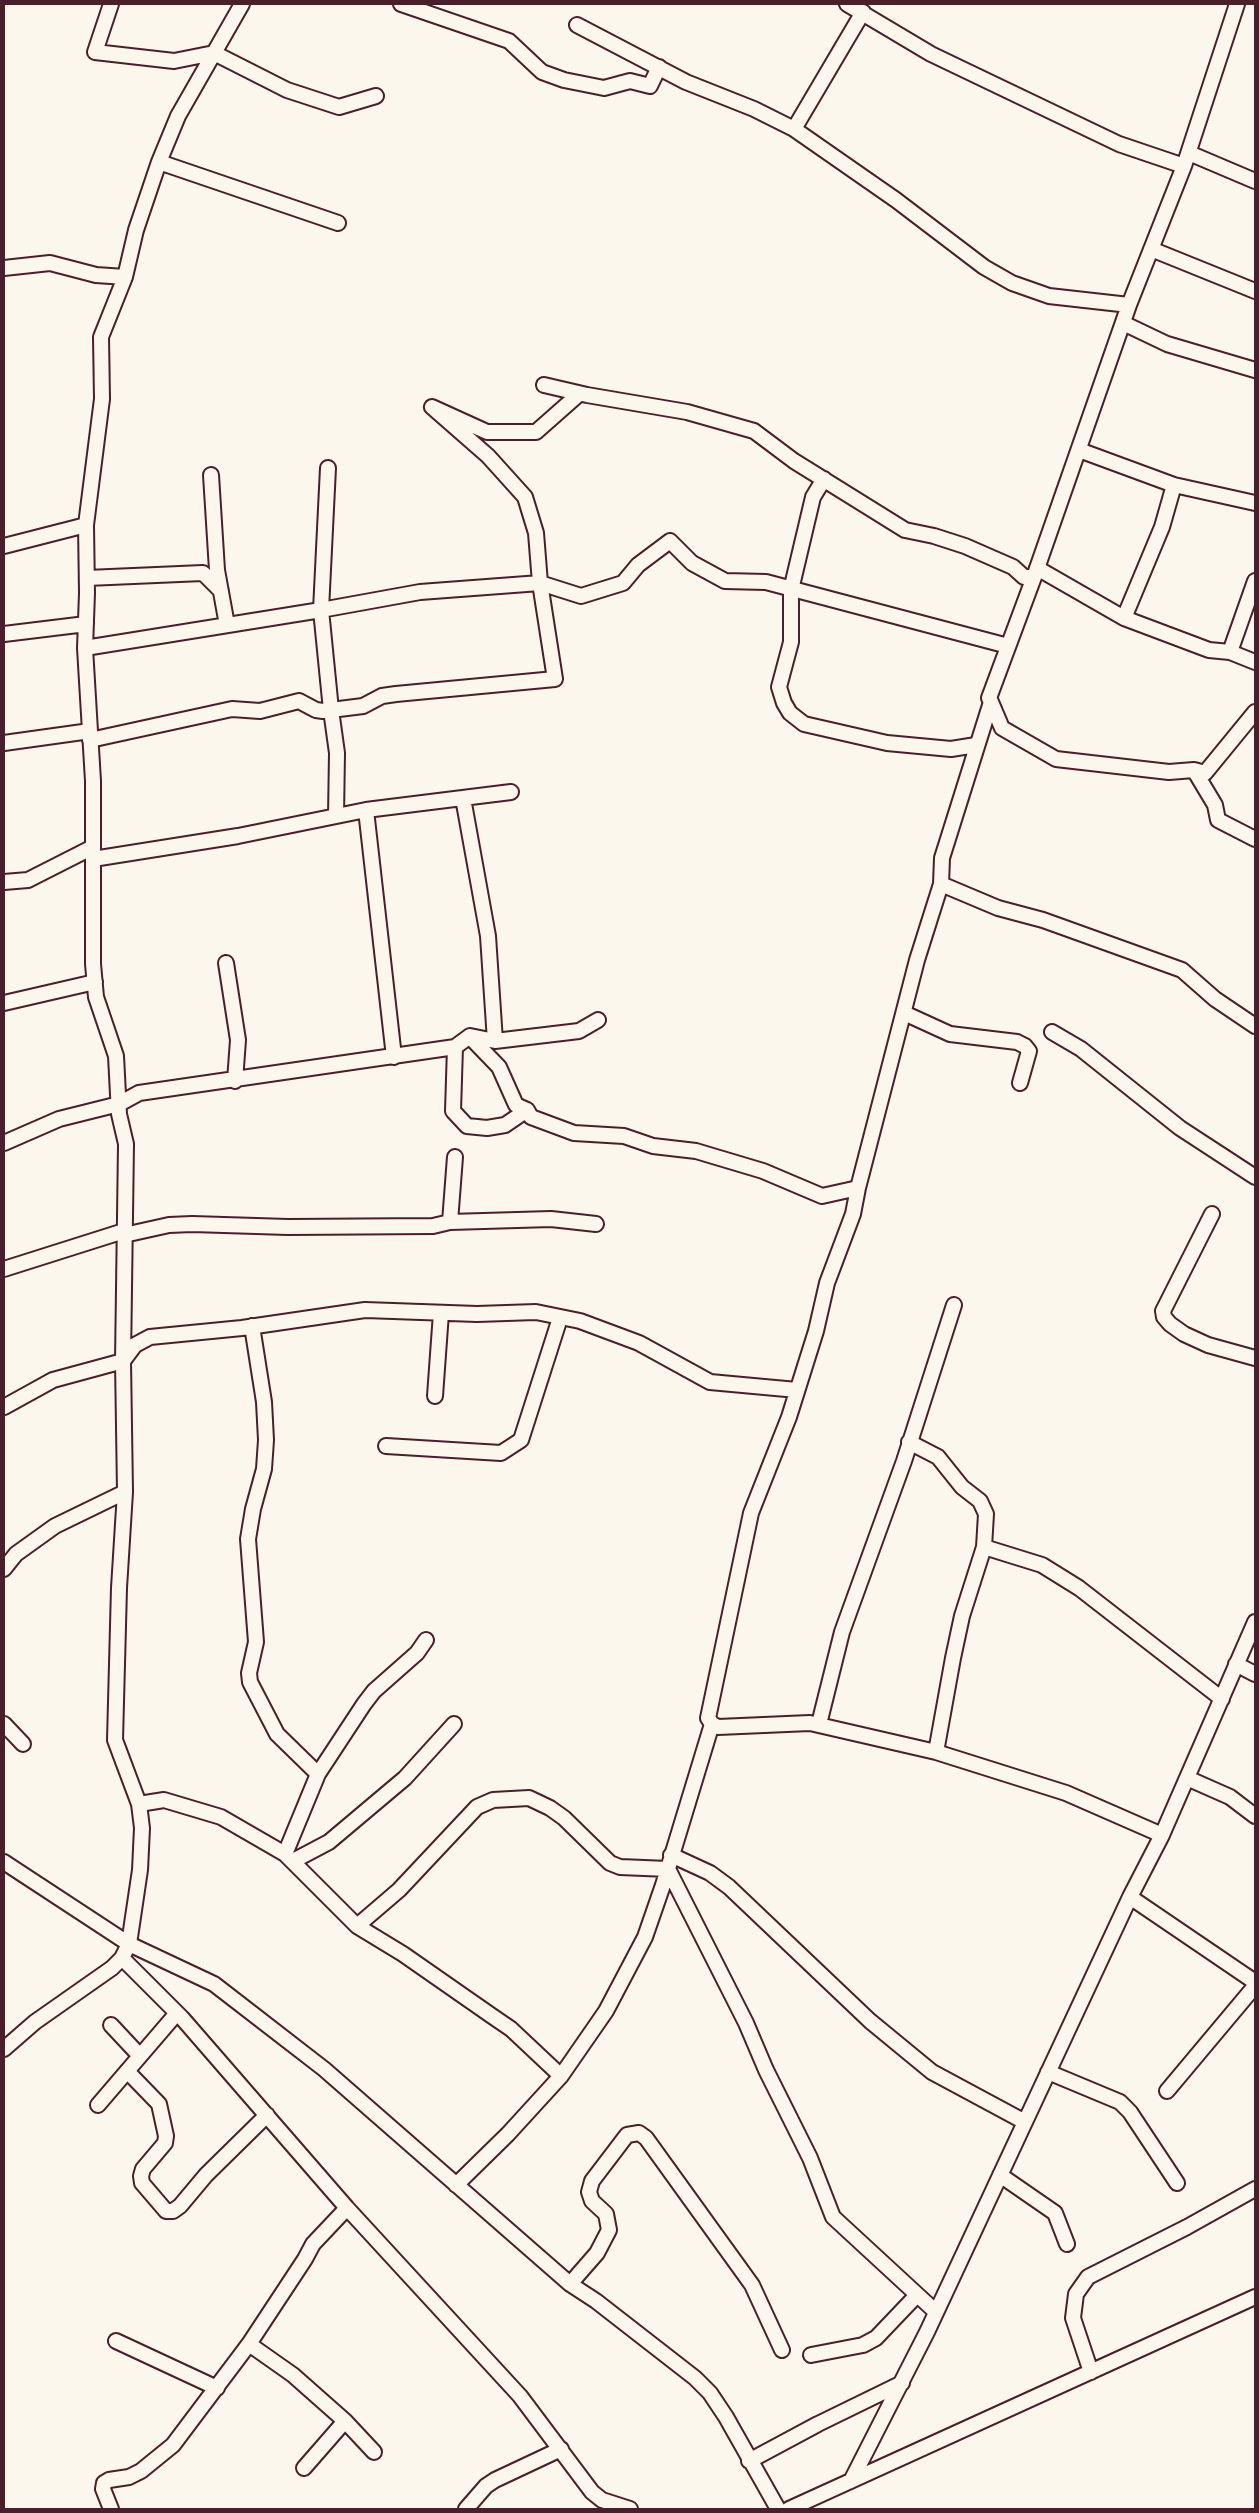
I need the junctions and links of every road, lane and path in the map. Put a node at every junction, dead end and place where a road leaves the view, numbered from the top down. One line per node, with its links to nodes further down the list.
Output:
1 (111, 4): 8 (street)
2 (242, 4): 8 (street)
3 (401, 4): 9 (street)
4 (847, 4): 6 (street)
5 (1237, 4): 12 (street)
6 (864, 12): 11 (street); 12 (street)
7 (577, 25): 9 (street)
8 (214, 53): 10 (street); 13 (street)
9 (658, 67): 11 (street)
10 (376, 96)
11 (794, 129): 20 (street)
12 (1186, 160): 14 (street); 16 (street)
13 (159, 162): 15 (street); 18 (street)
14 (1255, 181)
15 (338, 223)
16 (1150, 248): 19 (street); 20 (street)
17 (4, 268): 18 (street)
18 (125, 277): 31 (street)
19 (1255, 291)
20 (1129, 305): 21 (street)
21 (1123, 323): 22 (street); 25 (street)
22 (1255, 370)
23 (544, 385): 24 (street)
24 (579, 394): 28 (street); 36 (street)
25 (1079, 450): 29 (street); 33 (street)
26 (328, 468): 39 (street)
27 (211, 475): 38 (street)
28 (824, 479): 33 (street); 37 (street)
29 (1174, 485): 30 (street); 40 (street)
30 (1255, 503)
31 (86, 526): 32 (street); 34 (street)
32 (4, 546)
33 (1036, 572): 40 (street); 44 (street)
34 (87, 578): 38 (street); 41 (street)
35 (1255, 581): 46 (street)
36 (540, 583): 37 (street); 39 (street); 49 (street)
37 (791, 590): 44 (street); 53 (street)
38 (221, 591): 42 (street)
39 (321, 610): 42 (street); 49 (street)
40 (1124, 618): 46 (street)
41 (86, 624): 43 (street); 45 (street)
42 (227, 624): 45 (street)
43 (4, 634)
44 (1008, 646): 48 (street)
45 (85, 648): 51 (street)
46 (1230, 652): 47 (street)
47 (1255, 662)
48 (991, 702): 53 (street); 54 (street)
49 (331, 710): 51 (street); 58 (street)
50 (1255, 712): 54 (street)
51 (90, 736): 52 (street); 60 (street)
52 (4, 743)
53 (976, 745): 62 (street)
54 (1194, 770): 59 (street)
55 (511, 792): 56 (street)
56 (463, 798): 57 (street); 71 (street)
57 (366, 810): 58 (street); 73 (street)
58 (336, 816): 60 (street)
59 (1255, 838)
60 (93, 853): 61 (street); 64 (street)
61 (4, 882)
62 (941, 884): 66 (street); 68 (street)
63 (226, 963): 74 (street)
64 (95, 982): 65 (street); 76 (street)
65 (4, 1003)
66 (904, 1013): 75 (street); 81 (street)
67 (598, 1020): 71 (street)
68 (1255, 1026)
69 (1052, 1032): 80 (street)
70 (470, 1036): 71 (street); 72 (street); 77 (street)
71 (495, 1041)
72 (455, 1047): 73 (street); 77 (street)
73 (394, 1057): 74 (street)
74 (235, 1080): 76 (street)
75 (1020, 1083)
76 (119, 1104): 78 (street); 85 (street)
77 (527, 1110): 81 (street)
78 (4, 1142)
79 (455, 1157): 83 (street)
80 (1255, 1177)
81 (858, 1188): 93 (street)
82 (1212, 1214): 91 (street)
83 (450, 1222): 84 (street); 85 (street)
84 (596, 1224)
85 (124, 1233): 86 (street); 92 (street)
86 (4, 1269)
87 (954, 1305): 96 (street)
88 (441, 1313): 89 (street); 90 (street); 94 (street)
89 (560, 1318): 93 (street); 97 (street)
90 (252, 1326): 92 (street); 112 (street)
91 (1255, 1358)
92 (123, 1361): 95 (street); 98 (street)
93 (798, 1390): 108 (street)
94 (435, 1396)
95 (4, 1407)
96 (909, 1442): 99 (street); 109 (street)
97 (386, 1446)
98 (125, 1492): 100 (street); 114 (street)
99 (984, 1547): 105 (street); 111 (street)
100 (4, 1569)
101 (1255, 1622): 103 (street)
102 (426, 1640): 112 (street)
103 (1236, 1664): 104 (street); 105 (street)
104 (1255, 1674)
105 (1222, 1699): 113 (street)
106 (4, 1724): 110 (street)
107 (454, 1724): 118 (street)
108 (712, 1724): 109 (street); 117 (street)
109 (819, 1724): 111 (street)
110 (23, 1744)
111 (936, 1752): 116 (street)
112 (318, 1774): 118 (street)
113 (1187, 1778): 115 (street); 116 (street)
114 (139, 1804): 118 (street); 123 (street)
115 (1255, 1816)
116 (1162, 1835): 121 (street)
117 (671, 1855): 120 (street); 136 (street)
118 (289, 1858): 122 (street)
119 (4, 1862): 123 (street)
120 (668, 1869): 122 (street); 132 (street); 144 (street)
121 (1130, 1897): 125 (street); 131 (street)
122 (358, 1926): 132 (street)
123 (129, 1944): 124 (street); 139 (street)
124 (122, 1958): 126 (street); 128 (street)
125 (1253, 1979): 133 (street)
126 (178, 2013): 129 (street); 135 (street)
127 (111, 2025): 129 (street)
128 (4, 2049)
129 (140, 2056): 130 (street)
130 (127, 2071): 134 (street); 135 (street)
131 (1048, 2072): 136 (street); 138 (street)
132 (561, 2076): 139 (street)
133 (1167, 2091)
134 (98, 2105)
135 (267, 2115): 141 (street)
136 (1025, 2122): 137 (street)
137 (1000, 2175): 142 (street); 146 (street)
138 (1177, 2183)
139 (456, 2185): 143 (street)
140 (1255, 2188): 151 (street)
141 (347, 2208): 148 (street); 155 (street)
142 (1067, 2244)
143 (570, 2284): 149 (street); 157 (street)
144 (917, 2295): 146 (street); 150 (street)
145 (1255, 2297): 151 (street)
146 (936, 2312): 152 (street)
147 (116, 2341): 153 (street)
148 (249, 2344): 153 (street); 154 (street)
149 (782, 2350)
150 (811, 2356)
151 (1091, 2372): 159 (street)
152 (902, 2383): 157 (street); 159 (street)
153 (217, 2388): 160 (street)
154 (345, 2421): 156 (street); 158 (street)
155 (561, 2449): 161 (street); 162 (street)
156 (374, 2452)
157 (749, 2461): 163 (street)
158 (304, 2468)
159 (851, 2481): 164 (street)
160 (111, 2509)
161 (466, 2509)
162 (630, 2509)
163 (778, 2509)
164 (789, 2509)

